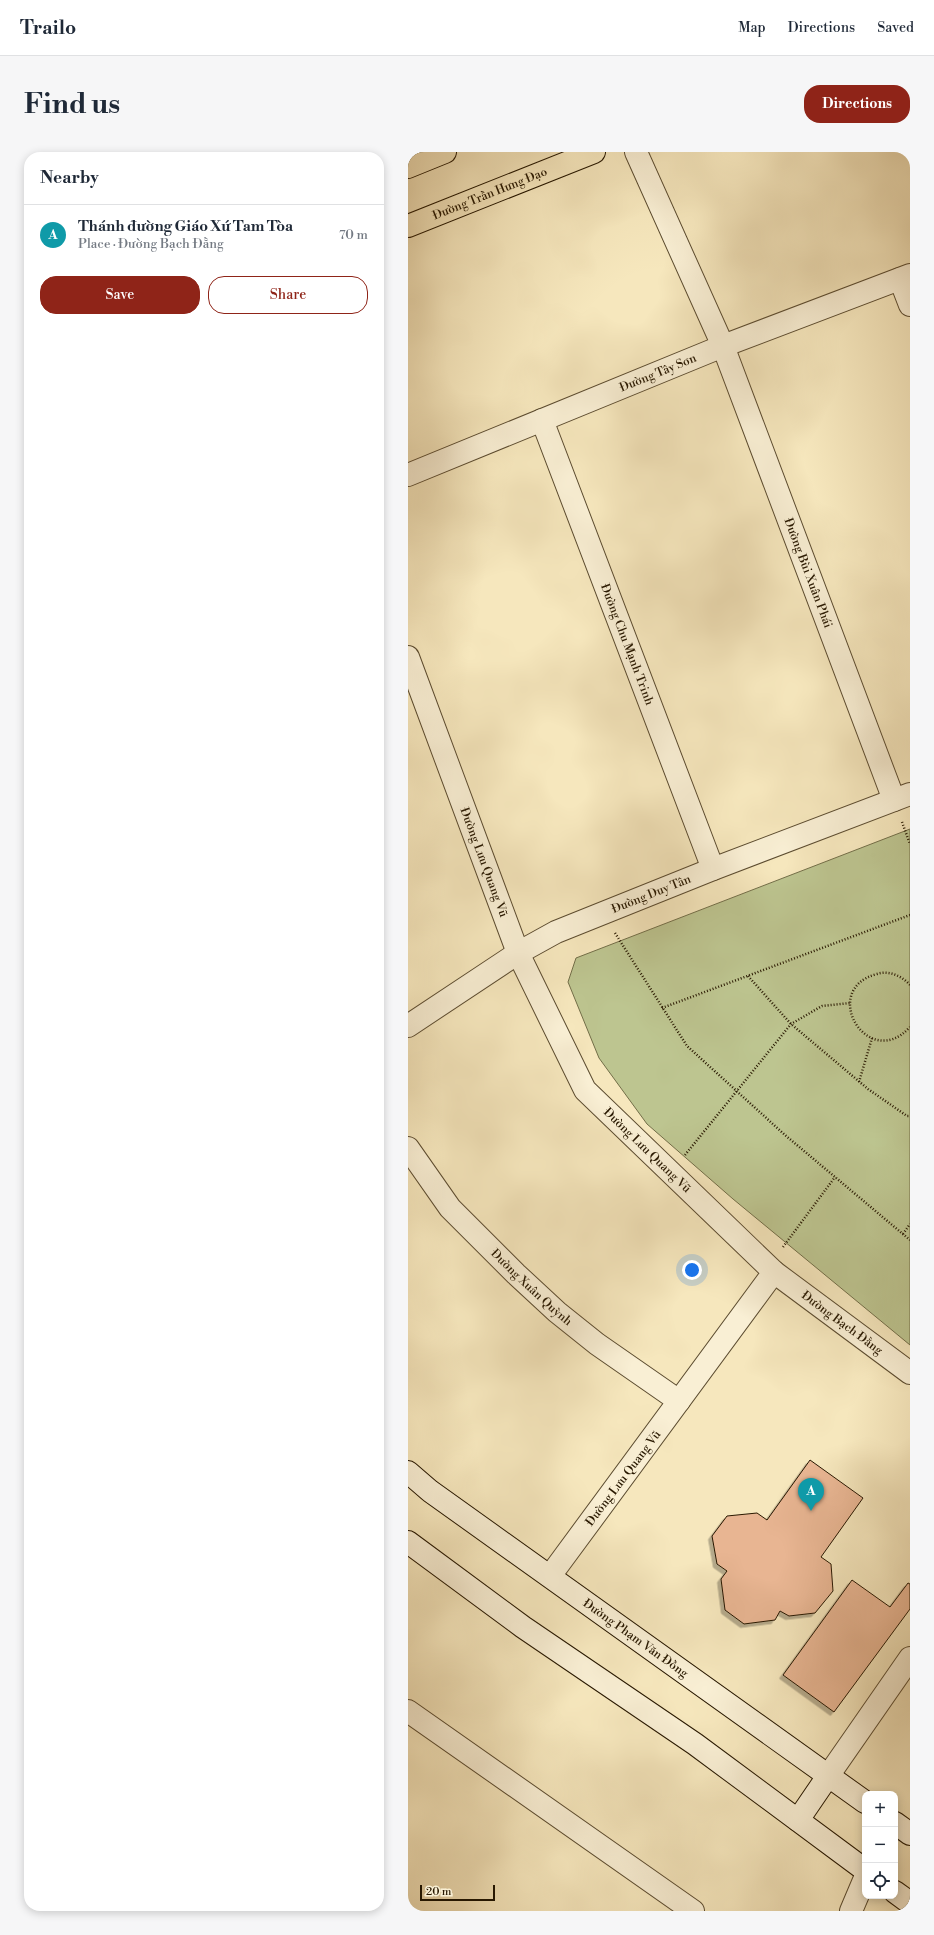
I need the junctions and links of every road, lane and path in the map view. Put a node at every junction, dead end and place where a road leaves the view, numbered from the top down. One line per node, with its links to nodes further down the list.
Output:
1 (446, 152): 4 (main road)
2 (594, 152): 5 (main road, Đường Trần Hưng Đạo)
3 (636, 152): 8 (street, Đường Bùi Xuân Phái)
4 (408, 167)
5 (408, 226)
6 (905, 277): 7 (street); 8 (street, Đường Tây Sơn)
7 (910, 305)
8 (723, 346): 9 (street, Đường Tây Sơn); 12 (street, Đường Bùi Xuân Phái)
9 (542, 420): 10 (street, Đường Tây Sơn); 13 (street, Đường Chu Mạnh Trinh)
10 (408, 475)
11 (408, 658): 16 (street, Đường Lưu Quang Vũ)
12 (902, 797): 13 (street, Đường Duy Tân)
13 (713, 869): 14 (street, Đường Duy Tân)
14 (603, 914): 16 (street, Đường Duy Tân); 20 (path)
15 (910, 915): 17 (path)
16 (518, 953): 22 (street, Đường Duy Tân); 29 (street, Đường Lưu Quang Vũ)
17 (748, 976): 20 (path); 21 (path)
18 (910, 985): 19 (path)
19 (850, 1003): 21 (path); 24 (path)
20 (662, 1008): 26 (path)
21 (791, 1024): 25 (path); 26 (path)
22 (408, 1026)
23 (910, 1027): 24 (path)
24 (872, 1038): 25 (path)
25 (859, 1082): 27 (path)
26 (736, 1091): 29 (path); 30 (path)
27 (910, 1116)
28 (408, 1148): 36 (street, Đường Xuân Quỳnh)
29 (671, 1172): 34 (street, Đường Lưu Quang Vũ)
30 (835, 1177): 32 (path); 34 (path)
31 (910, 1224): 32 (path)
32 (903, 1234): 33 (path)
33 (910, 1240)
34 (771, 1270): 35 (street, Đường Bạch Đằng); 36 (street, Đường Lưu Quang Vũ)
35 (910, 1373)
36 (680, 1401): 39 (street, Đường Lưu Quang Vũ)
37 (408, 1472): 39 (street, Đường Phạm Văn Đồng)
38 (408, 1542): 44 (street)
39 (550, 1576): 42 (street, Đường Phạm Văn Đồng)
40 (910, 1658): 42 (street)
41 (408, 1711): 49 (street)
42 (828, 1776): 43 (street, Đường Phạm Văn Đồng); 44 (street)
43 (862, 1800)
44 (798, 1820): 45 (street)
45 (862, 1868)
46 (862, 1885): 50 (street)
47 (898, 1894): 48 (street)
48 (910, 1903)
49 (693, 1911)
50 (851, 1911)

